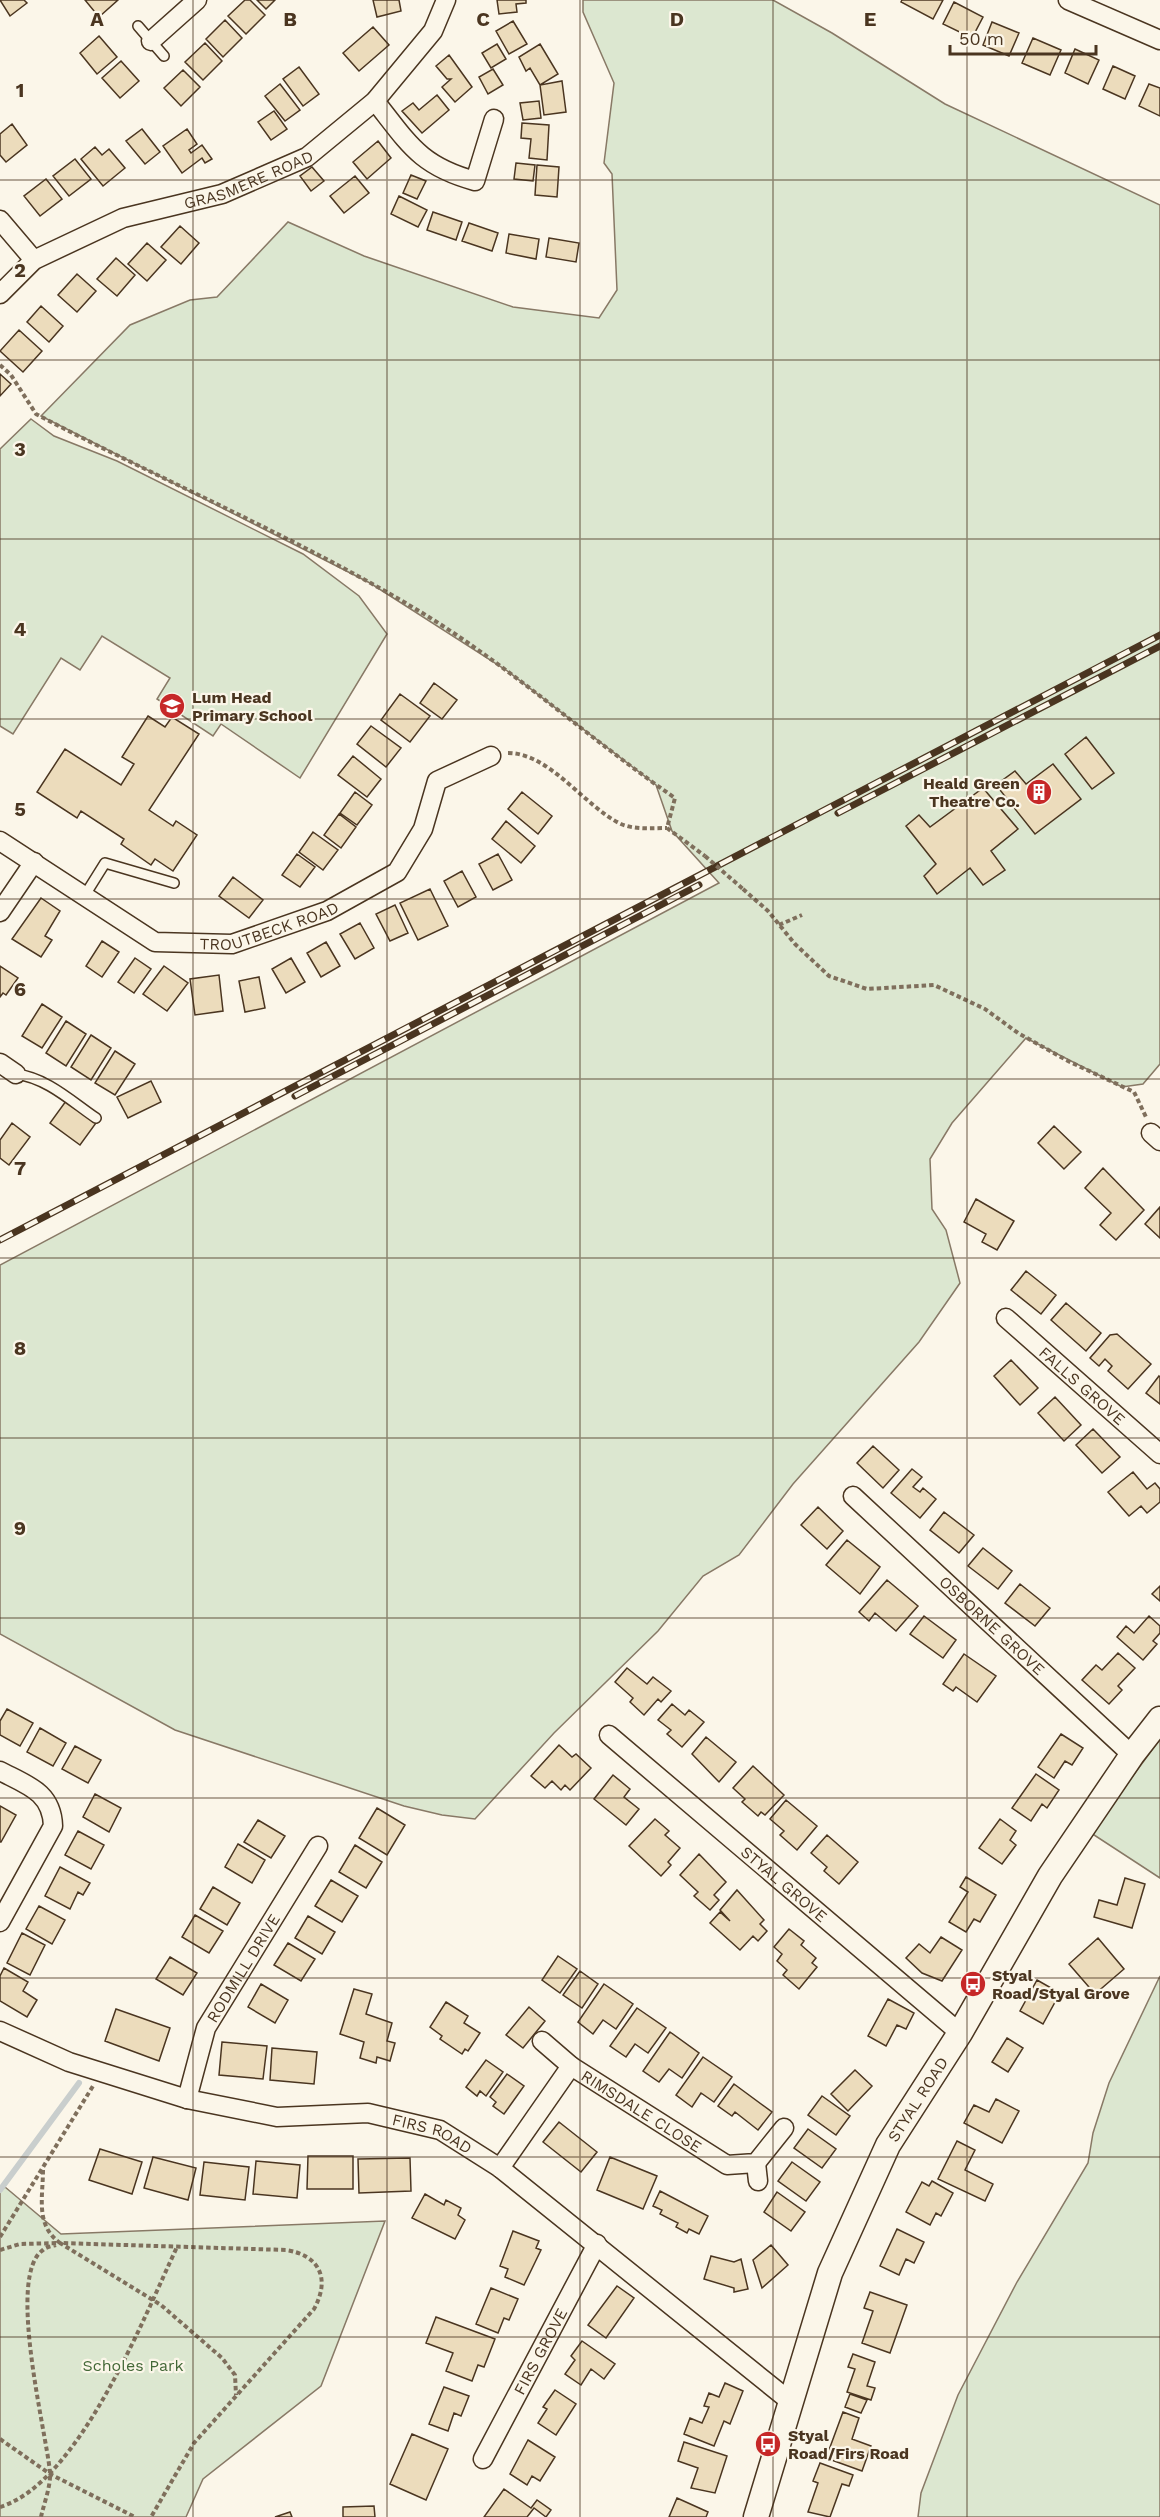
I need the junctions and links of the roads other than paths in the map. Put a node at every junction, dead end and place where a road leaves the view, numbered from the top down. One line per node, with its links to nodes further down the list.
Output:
1 (197, 0): 6 (street)
2 (446, 0): 8 (street, GRASMERE ROAD)
3 (1068, 0): 5 (street)
4 (138, 26): 6 (lane)
5 (1160, 40)
6 (151, 41): 7 (lane)
7 (164, 57)
8 (375, 101): 9 (street); 11 (street, GRASMERE ROAD)
9 (494, 119)
10 (0, 220): 11 (street)
11 (34, 260): 12 (street, GRASMERE ROAD)
12 (0, 294)
13 (491, 756): 17 (street, TROUTBECK ROAD)
14 (0, 841): 15 (street, TROUTBECK ROAD)
15 (34, 862): 17 (street, TROUTBECK ROAD); 18 (street)
16 (174, 883): 17 (lane)
17 (85, 895)
18 (0, 912)
19 (0, 1063): 20 (street)
20 (16, 1074): 21 (lane)
21 (96, 1118)
22 (1006, 1318): 23 (street, FALLS GROVE)
23 (1160, 1454)
24 (853, 1496): 27 (street, OSBORNE GROVE)
25 (1160, 1719): 27 (main road, STYAL ROAD)
26 (609, 1735): 32 (street, STYAL GROVE)
27 (1132, 1755): 32 (main road, STYAL ROAD)
28 (0, 1771): 30 (street)
29 (318, 1846): 35 (street, RODMILL DRIVE)
30 (0, 1922)
31 (0, 2031): 35 (street, FIRS ROAD)
32 (960, 2033): 39 (main road, STYAL ROAD)
33 (542, 2041): 34 (street)
34 (571, 2066): 36 (street, RIMSDALE CLOSE); 37 (street, RIMSDALE CLOSE)
35 (187, 2099): 37 (street, FIRS ROAD)
36 (784, 2128)
37 (500, 2168): 38 (street, FIRS ROAD)
38 (597, 2244): 39 (street, FIRS ROAD); 40 (street, FIRS GROVE)
39 (791, 2402): 41 (main road, STYAL ROAD)
40 (483, 2459)
41 (756, 2517)

